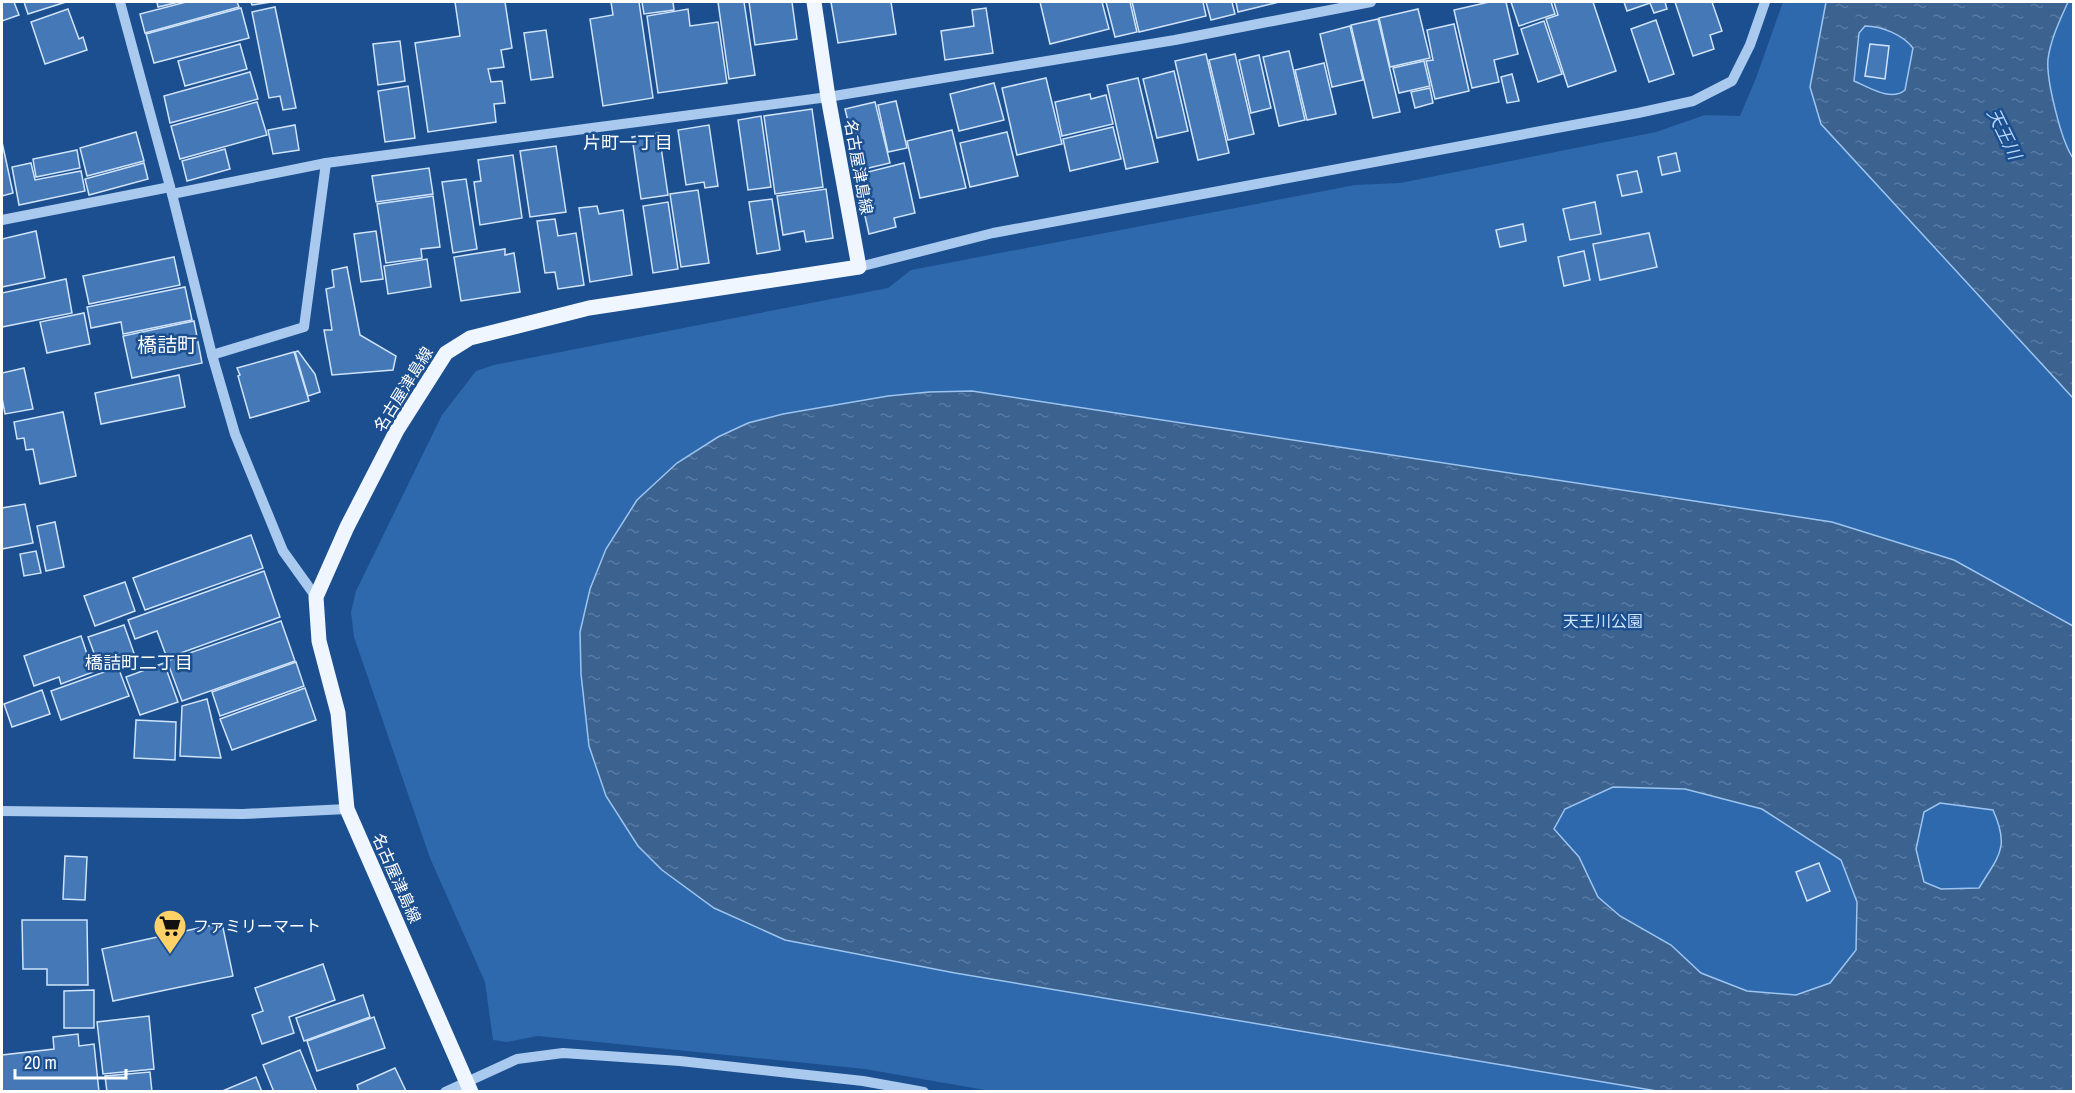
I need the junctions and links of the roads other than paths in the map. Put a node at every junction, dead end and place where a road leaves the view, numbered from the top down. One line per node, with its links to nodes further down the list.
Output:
1 (120, 2): 7 (street)
2 (814, 2): 5 (main road, 名古屋津島線)
3 (1371, 2): 5 (street)
4 (1765, 2): 9 (street)
5 (828, 97): 6 (street); 9 (main road, 名古屋津島線)
6 (326, 163): 7 (street); 10 (street)
7 (171, 190): 8 (street); 10 (street)
8 (2, 220)
9 (859, 267): 11 (main road, 名古屋津島線)
10 (212, 355): 11 (street)
11 (316, 597): 12 (main road, 名古屋津島線)
12 (347, 808): 13 (street); 14 (main road, 名古屋津島線)
13 (2, 811)
14 (469, 1087): 15 (street); 16 (street)
15 (445, 1092)
16 (924, 1092)

